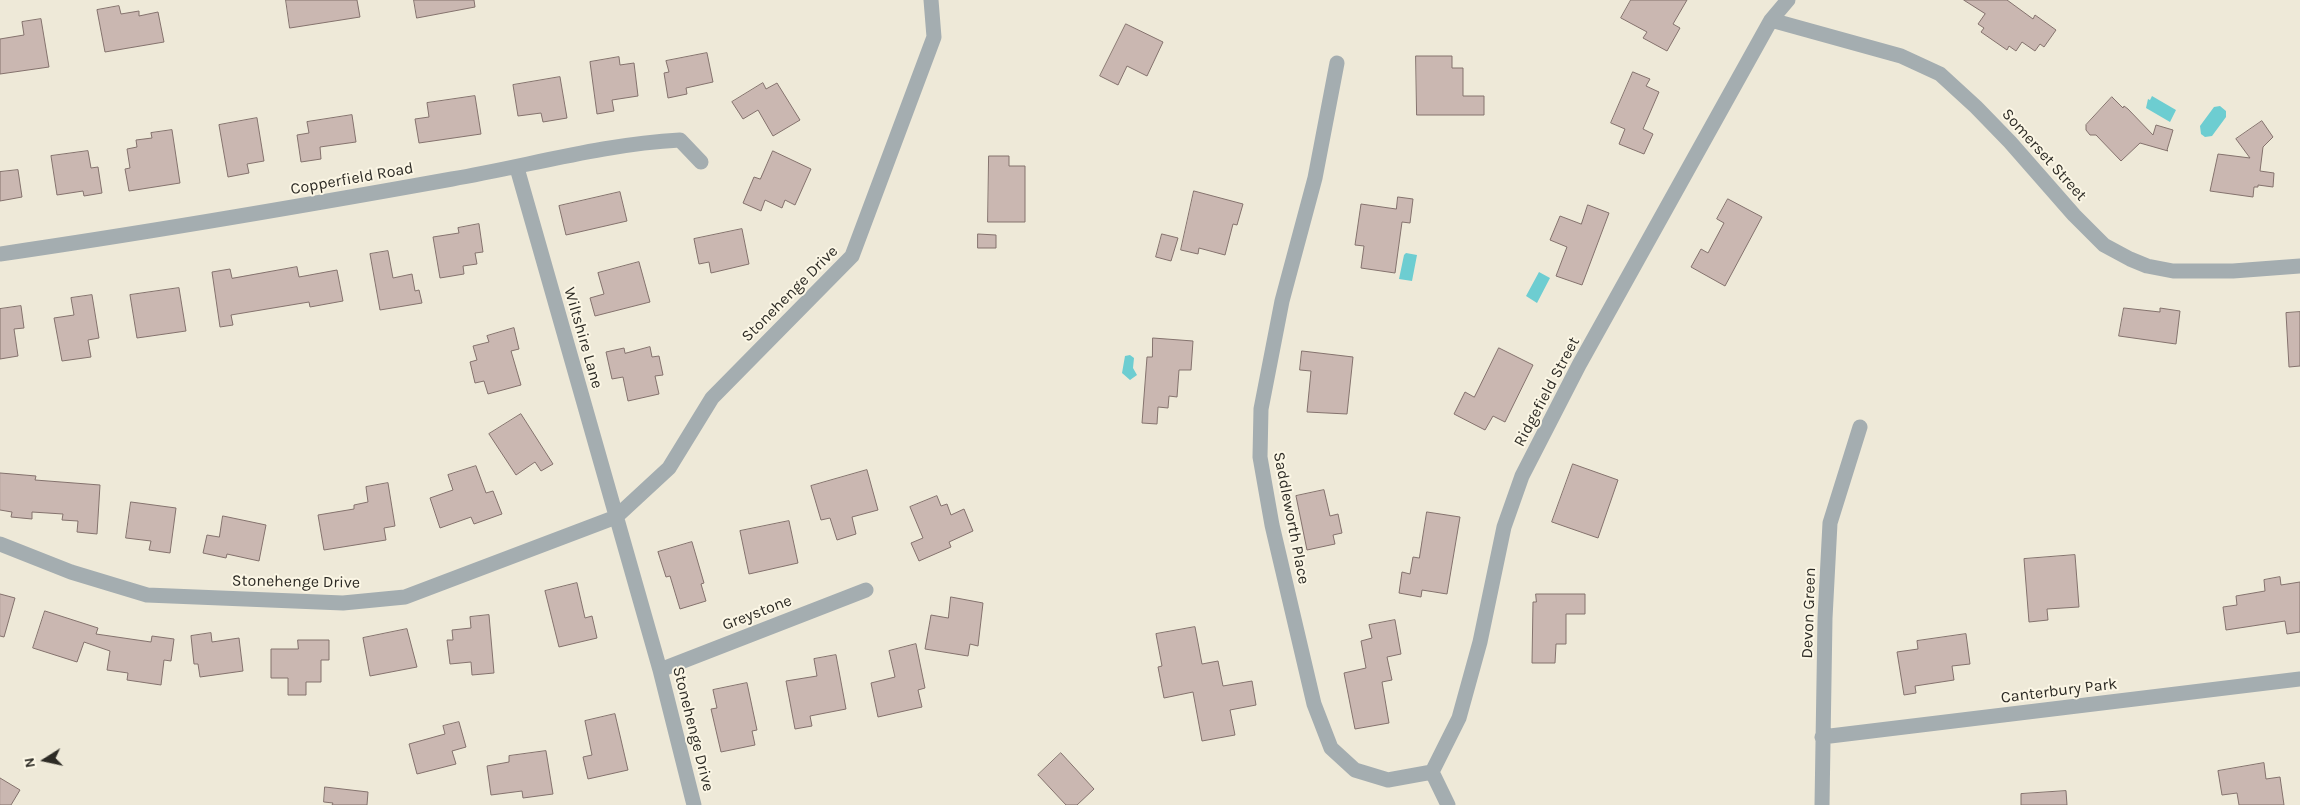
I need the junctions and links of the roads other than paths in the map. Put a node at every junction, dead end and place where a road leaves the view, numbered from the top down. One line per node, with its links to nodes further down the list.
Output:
1 (931, 0): 11 (street, Stonehenge Drive)
2 (1773, 0): 4 (street, Ridgefield Street)
3 (1788, 0): 4 (street, Ridgefield Street)
4 (1771, 20): 9 (street, Somerset Street); 17 (street, Ridgefield Street)
5 (1337, 64): 17 (street, Saddleworth Place)
6 (701, 162): 7 (street, Copperfield Road)
7 (516, 168): 8 (street, Copperfield Road); 11 (street, Wiltshire Lane)
8 (0, 254)
9 (2300, 266)
10 (1860, 427): 16 (street, Devon Green)
11 (616, 517): 12 (street, Stonehenge Drive); 14 (street, Stonehenge Drive)
12 (0, 544)
13 (866, 590): 14 (street, Greystone)
14 (660, 670): 18 (street, Stonehenge Drive)
15 (2300, 679): 16 (street, Canterbury Park)
16 (1822, 737): 20 (street, Devon Green)
17 (1432, 772): 19 (street)
18 (694, 805)
19 (1448, 805)
20 (1822, 805)

